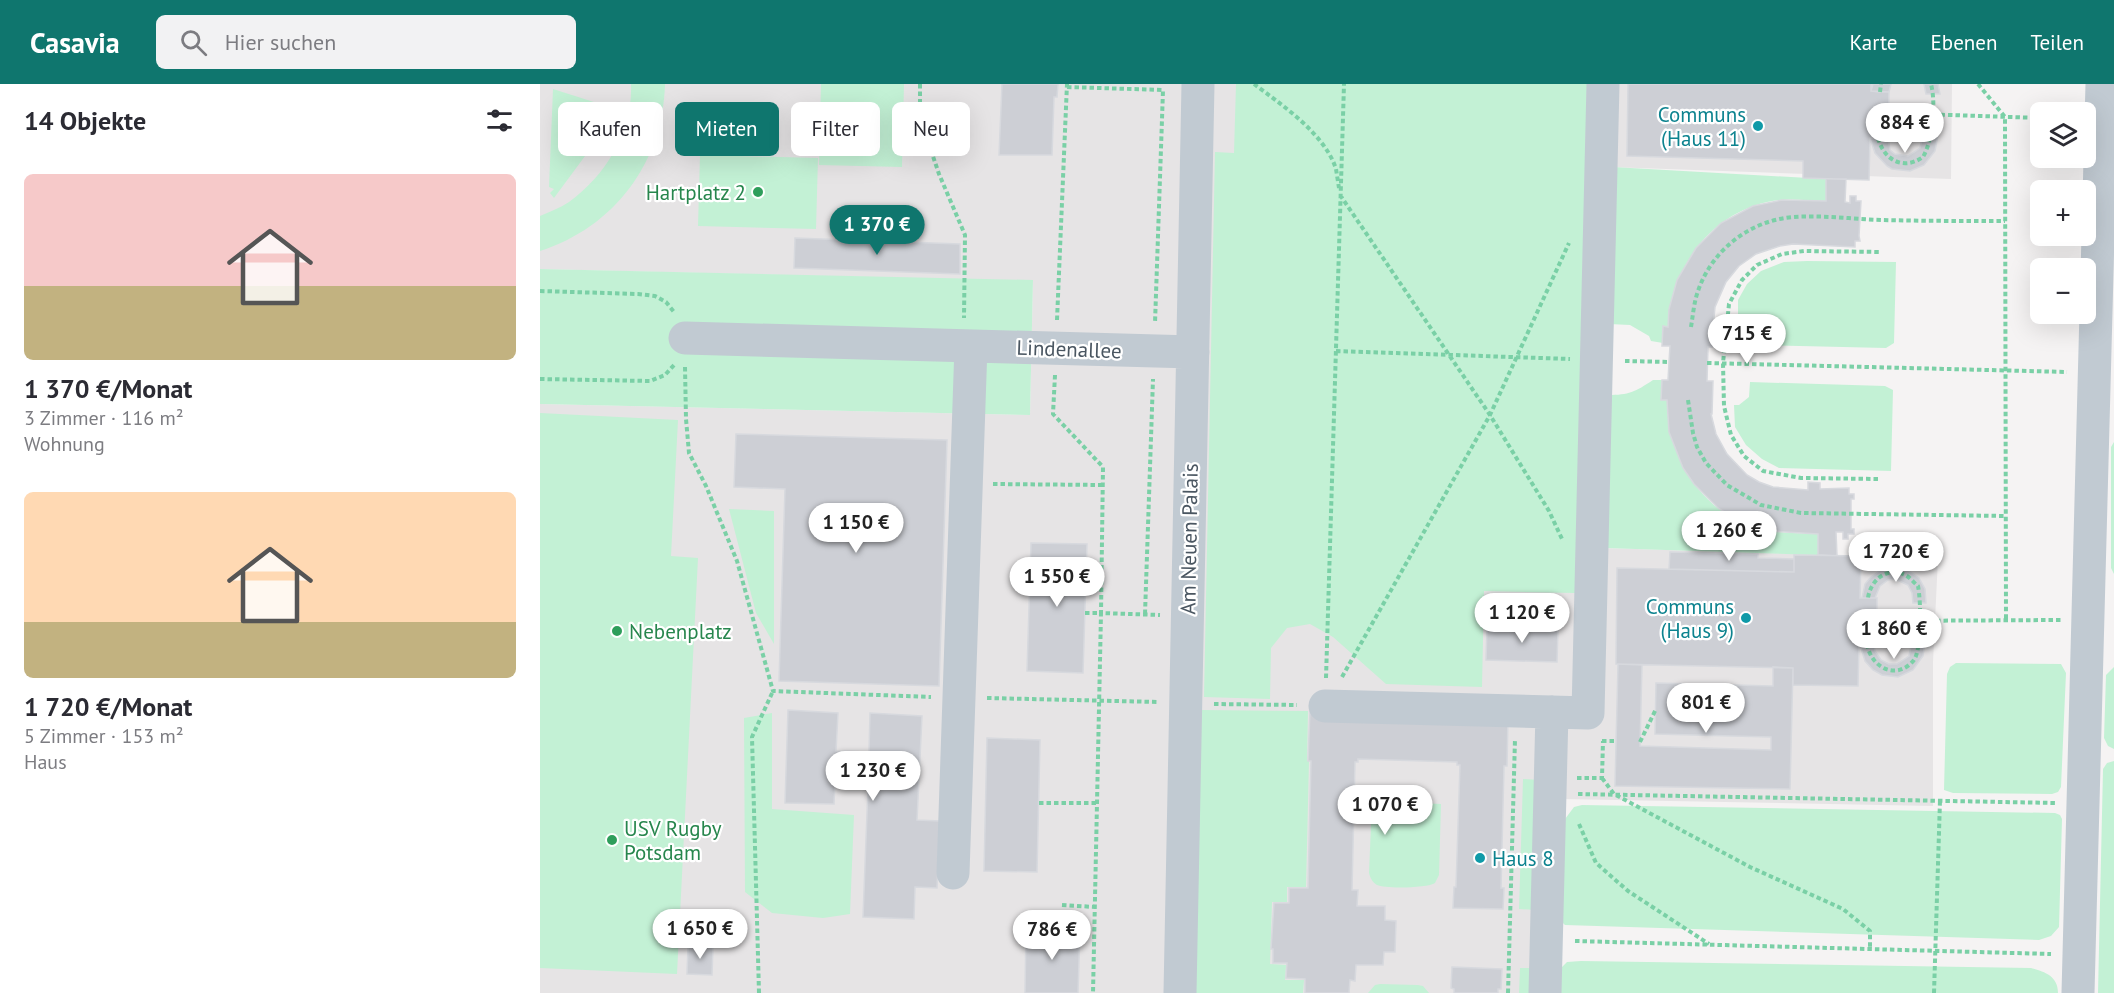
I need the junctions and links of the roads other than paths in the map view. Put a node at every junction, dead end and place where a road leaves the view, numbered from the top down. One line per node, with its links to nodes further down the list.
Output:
1 (1198, 84): 6 (street, Am Neuen Palais)
2 (1603, 84): 8 (street)
3 (2102, 84): 12 (street)
4 (685, 338): 5 (street, Lindenallee)
5 (958, 346): 6 (street, Lindenallee); 9 (street)
6 (1193, 352): 10 (street, Am Neuen Palais)
7 (1325, 706): 8 (street)
8 (1552, 712): 11 (street)
9 (953, 873)
10 (1180, 993)
11 (1545, 993)
12 (2078, 993)

